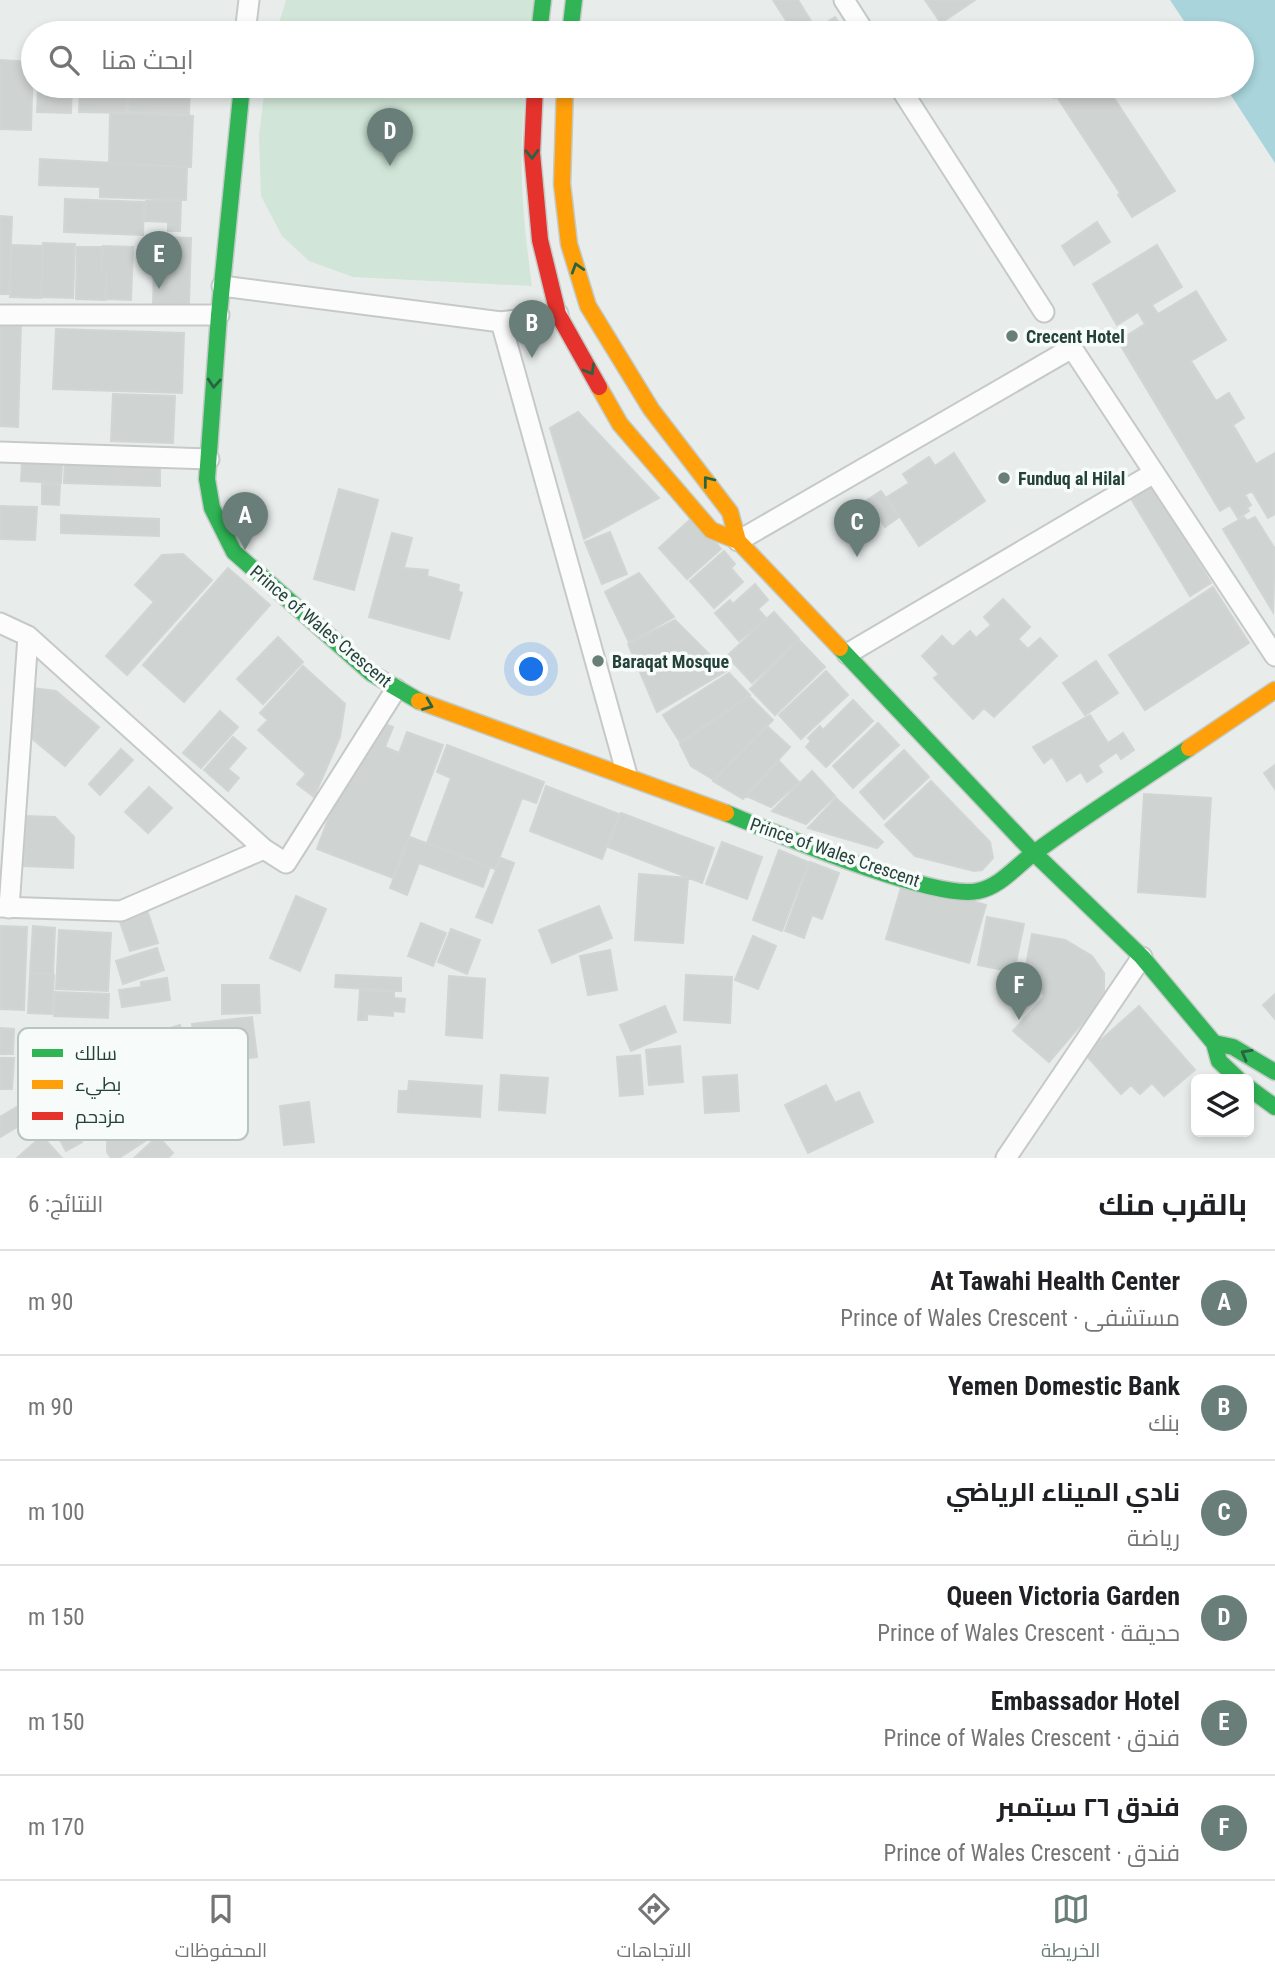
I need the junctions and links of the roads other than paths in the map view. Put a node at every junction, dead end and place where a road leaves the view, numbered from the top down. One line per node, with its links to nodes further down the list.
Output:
1 (249, 0): 5 (street)
2 (543, 0): 6 (main road)
3 (574, 0): 7 (main road)
4 (844, 0): 8 (street)
5 (246, 21)
6 (540, 21)
7 (571, 21)
8 (857, 21)
9 (241, 98): 13 (main road, Prince of Wales Crescent)
10 (534, 98): 17 (main road, one-way to 17)
11 (565, 98): 14 (main road, one-way to 11)
12 (907, 98): 15 (street)
13 (222, 286): 18 (main road, Prince of Wales Crescent); 19 (street)
14 (588, 306): 17 (main road); 23 (main road, one-way to 14)
15 (1044, 312)
16 (0, 314): 18 (street)
17 (558, 314): 19 (street); 23 (main road, one-way to 23)
18 (219, 315): 21 (main road, Prince of Wales Crescent, one-way to 21)
19 (500, 322): 30 (street)
20 (0, 452): 21 (street)
21 (209, 459): 28 (main road, Prince of Wales Crescent)
22 (1154, 473): 23 (street); 26 (street); 27 (street)
23 (738, 541): 26 (main road)
24 (0, 622): 25 (street)
25 (28, 636): 31 (street); 33 (street)
26 (847, 654): 32 (main road)
27 (1275, 656)
28 (396, 689): 30 (main road, Prince of Wales Crescent, one-way to 30); 31 (street)
29 (1275, 690): 32 (main road)
30 (627, 775): 32 (main road, Prince of Wales Crescent)
31 (264, 849): 33 (street)
32 (1034, 853): 34 (main road)
33 (5, 908)
34 (1142, 957): 35 (main road); 40 (street)
35 (1214, 1043): 36 (main road, one-way to 35); 37 (main road)
36 (1275, 1072)
37 (1233, 1074)
38 (1254, 1092): 39 (main road)
39 (1275, 1107)
40 (1006, 1158)

